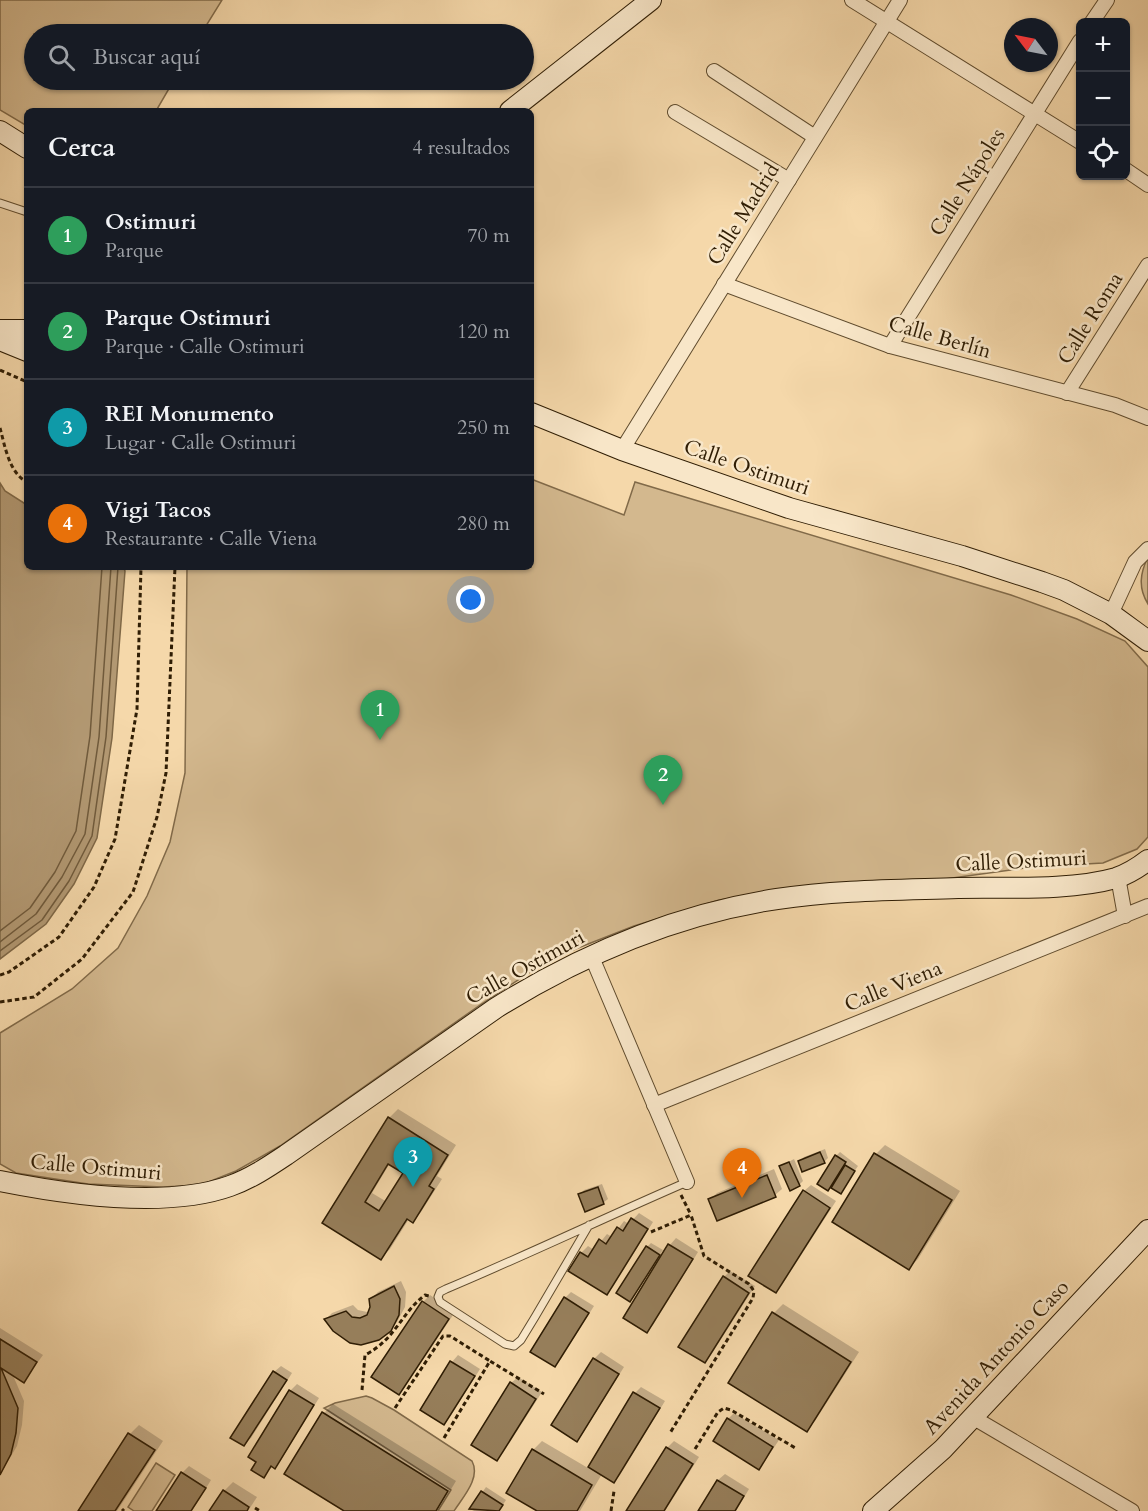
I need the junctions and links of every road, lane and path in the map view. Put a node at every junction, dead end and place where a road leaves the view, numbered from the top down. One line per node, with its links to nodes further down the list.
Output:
1 (651, 0): 9 (street)
2 (852, 0): 6 (street)
3 (900, 0): 6 (street, Calle Madrid)
4 (1107, 0): 5 (street)
5 (1095, 18)
6 (887, 22): 11 (street); 13 (street, Calle Madrid)
7 (1076, 47): 11 (street, Calle Nápoles)
8 (714, 71): 13 (street)
9 (514, 108)
10 (675, 112): 17 (street)
11 (1035, 114): 14 (street); 26 (street, Calle Nápoles)
12 (0, 131): 15 (street)
13 (815, 137): 17 (street, Calle Madrid)
14 (1076, 140)
15 (24, 146)
16 (1130, 173): 18 (street)
17 (789, 180): 22 (street, Calle Madrid)
18 (1148, 184)
19 (0, 203): 20 (lane)
20 (24, 211)
21 (1148, 265): 30 (street, Calle Roma)
22 (724, 284): 26 (street, Calle Berlín); 34 (street, Calle Madrid)
23 (0, 330): 24 (street)
24 (24, 330)
25 (0, 340): 27 (street)
26 (890, 346): 30 (street, Calle Berlín)
27 (24, 350)
28 (0, 370): 29 (path)
29 (24, 381)
30 (1067, 393): 32 (street, Calle Berlín)
31 (534, 414): 34 (street, Calle Ostimuri)
32 (1148, 418)
33 (0, 428): 35 (path)
34 (622, 450): 39 (street, Calle Ostimuri)
35 (24, 481)
36 (1148, 549): 39 (street)
37 (141, 570): 46 (path)
38 (175, 570): 47 (path)
39 (1111, 614): 40 (street, Calle Ostimuri)
40 (1148, 641)
41 (1148, 860): 42 (street, Calle Ostimuri)
42 (1118, 877): 44 (street); 45 (street, Calle Ostimuri)
43 (1148, 906): 44 (street, Calle Viena)
44 (1125, 915): 48 (street, Calle Viena)
45 (591, 955): 48 (street); 49 (street, Calle Ostimuri)
46 (0, 975)
47 (0, 1002)
48 (654, 1105): 50 (street)
49 (0, 1181)
50 (682, 1184): 51 (path); 52 (lane)
51 (691, 1215): 54 (path); 61 (path)
52 (589, 1225): 55 (lane); 55 (lane)
53 (1148, 1230): 60 (street, Avenida Antonio Caso)
54 (651, 1232)
55 (438, 1297): 57 (path)
56 (490, 1361): 58 (path); 59 (path); 62 (path)
57 (362, 1390)
58 (544, 1394)
59 (395, 1408)
60 (974, 1418): 69 (street, Avenida Antonio Caso); 70 (street)
61 (670, 1433)
62 (444, 1438)
63 (694, 1449): 64 (path)
64 (797, 1449)
65 (614, 1491): 68 (path)
66 (255, 1508): 67 (path)
67 (260, 1511)
68 (610, 1511)
69 (873, 1511)
70 (1132, 1511)

